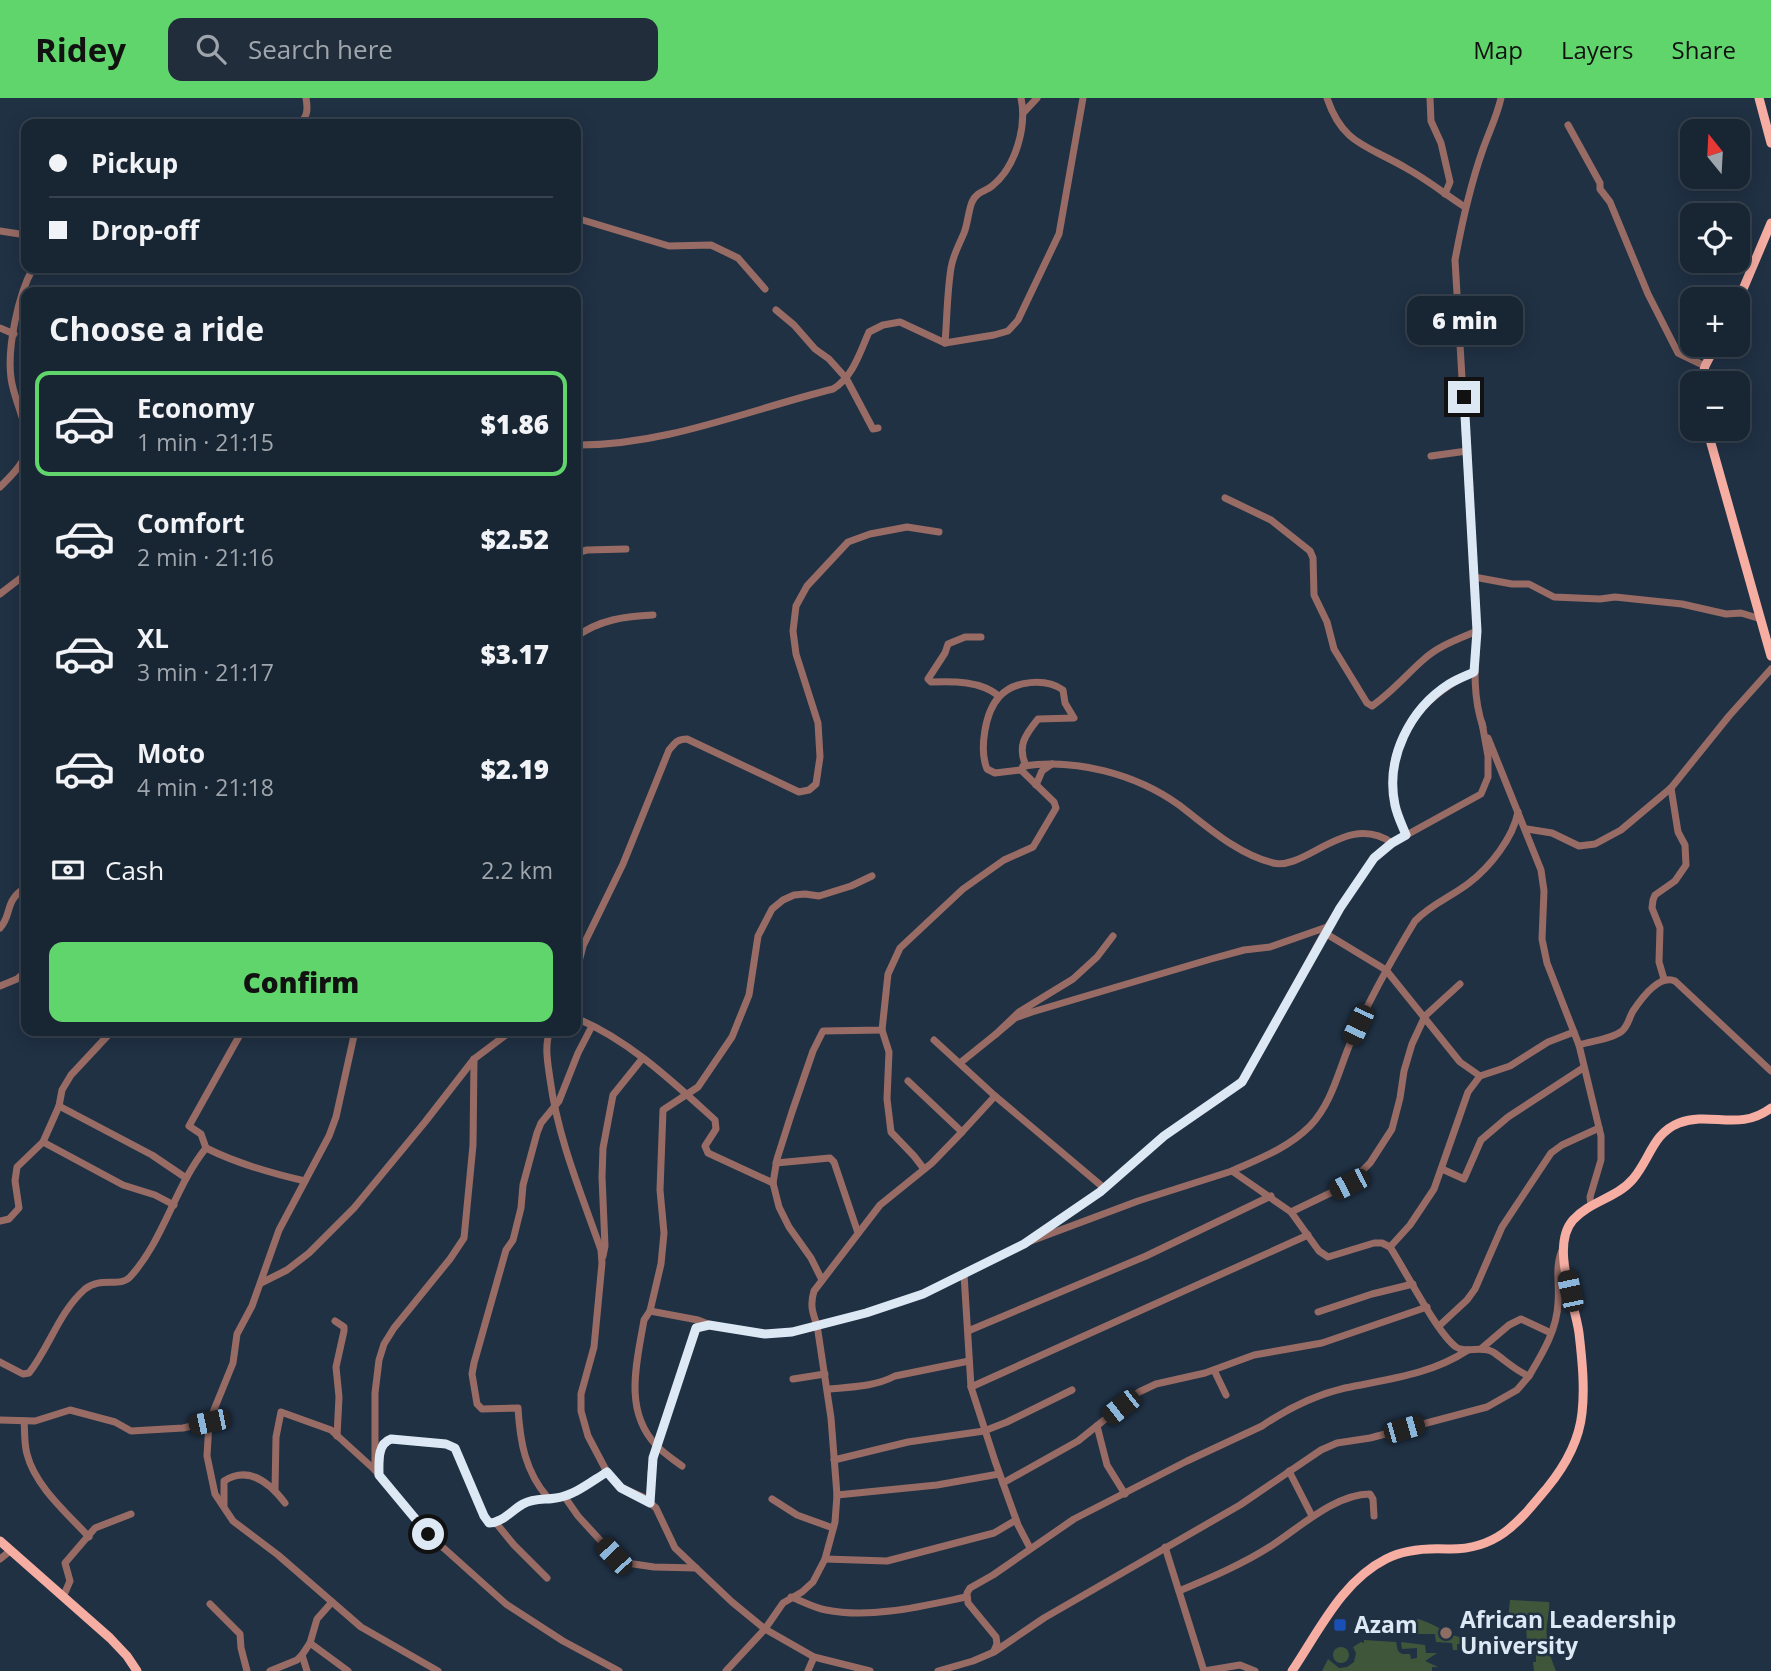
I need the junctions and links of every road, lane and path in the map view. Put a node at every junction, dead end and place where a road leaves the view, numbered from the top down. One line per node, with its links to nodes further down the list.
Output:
1 (306, 98): 10 (street)
2 (1021, 98): 9 (street)
3 (1037, 98): 9 (street)
4 (1083, 98): 25 (street)
5 (1327, 98): 13 (street)
6 (1430, 98): 13 (street)
7 (1501, 98): 14 (street)
8 (1759, 98): 12 (main road)
9 (1024, 112): 25 (street)
10 (303, 119)
11 (1568, 125): 27 (street)
12 (1771, 143)
13 (1445, 194): 14 (street)
14 (1465, 207): 34 (street)
15 (581, 220): 20 (street)
16 (1771, 223): 19 (main road)
17 (0, 231): 18 (street)
18 (21, 234)
19 (1744, 287)
20 (765, 289)
21 (21, 301): 24 (street)
22 (776, 310): 29 (street)
23 (0, 328): 24 (street)
24 (14, 334): 30 (street)
25 (945, 343): 29 (street)
26 (1710, 357): 27 (main road)
27 (1705, 366): 28 (main road)
28 (1704, 371)
29 (846, 377): 31 (street); 33 (street)
30 (21, 418)
31 (878, 428)
32 (1710, 441): 46 (main road)
33 (581, 446)
34 (1467, 451): 35 (street); 42 (street)
35 (1431, 456)
36 (21, 460): 37 (street)
37 (0, 487)
38 (1225, 499): 47 (street)
39 (939, 532): 69 (street)
40 (626, 549): 41 (street)
41 (581, 552)
42 (1474, 577): 46 (street); 47 (street)
43 (21, 578): 44 (street)
44 (0, 594)
45 (653, 615): 48 (street)
46 (1761, 619): 50 (main road)
47 (1477, 631): 52 (street)
48 (581, 634)
49 (981, 637): 53 (street)
50 (1771, 656)
51 (1771, 669): 58 (street)
52 (1474, 672): 54 (street); 61 (street)
53 (999, 696): 56 (street); 56 (street)
54 (1482, 723): 59 (street); 61 (street)
55 (1053, 763): 56 (street); 57 (street); 62 (street)
56 (1023, 768): 57 (street)
57 (1036, 785): 78 (street)
58 (1671, 788): 60 (street); 72 (street)
59 (1518, 811): 60 (street); 70 (street)
60 (1527, 829): 79 (street)
61 (1406, 835): 62 (street)
62 (1392, 843): 66 (street)
63 (872, 876): 97 (street)
64 (21, 891): 65 (street)
65 (2, 925): 68 (street)
66 (1326, 930): 70 (street); 80 (street); 113 (street)
67 (1113, 936): 80 (street)
68 (0, 937)
69 (581, 954)
70 (1386, 970): 75 (street); 109 (street)
71 (21, 975): 74 (street)
72 (1663, 981): 88 (street); 94 (street)
73 (1460, 984): 75 (street)
74 (0, 986)
75 (1425, 1016): 95 (street); 117 (street)
76 (581, 1020): 77 (street)
77 (592, 1026): 91 (street); 100 (street)
78 (882, 1030): 106 (street); 107 (street)
79 (1574, 1032): 88 (street); 95 (street)
80 (996, 1034): 92 (street)
81 (107, 1036): 99 (street)
82 (239, 1036): 105 (street)
83 (350, 1036): 89 (street)
84 (354, 1036): 89 (street)
85 (504, 1036): 90 (street)
86 (549, 1036): 100 (street)
87 (934, 1040): 92 (street)
88 (1579, 1045): 93 (street)
89 (351, 1050): 111 (street)
90 (474, 1059): 127 (street); 161 (street)
91 (642, 1059): 97 (street); 124 (street)
92 (960, 1063): 98 (street)
93 (1583, 1068): 102 (street); 108 (street)
94 (1771, 1071)
95 (1480, 1076): 108 (street)
96 (908, 1081): 103 (street)
97 (686, 1094): 112 (street); 130 (street)
98 (995, 1097): 103 (street); 113 (street)
99 (59, 1106): 104 (street); 110 (street)
100 (555, 1106): 124 (street); 168 (street)
101 (1771, 1108): 116 (main road)
102 (1599, 1128): 116 (street); 135 (street)
103 (962, 1132): 107 (street)
104 (43, 1142): 115 (street); 118 (street)
105 (206, 1148): 110 (street); 111 (street)
106 (776, 1163): 112 (street); 119 (street)
107 (924, 1169): 119 (street)
108 (1442, 1169): 122 (street)
109 (1232, 1171): 114 (street); 121 (street)
110 (186, 1178): 115 (street)
111 (304, 1181): 127 (street)
112 (773, 1183): 126 (street)
113 (1104, 1188): 121 (street)
114 (1271, 1196): 117 (street); 136 (street)
115 (174, 1205): 141 (street)
116 (1591, 1205): 123 (main road)
117 (1291, 1212): 120 (street)
118 (0, 1221)
119 (858, 1233): 126 (street)
120 (1308, 1235): 122 (street); 146 (street)
121 (1024, 1244): 125 (street)
122 (1390, 1247): 128 (street)
123 (1563, 1247): 137 (street); 211 (main road)
124 (602, 1260): 160 (street)
125 (964, 1274): 134 (street); 136 (street)
126 (822, 1280): 134 (street)
127 (260, 1284): 152 (street)
128 (1413, 1284): 129 (street); 131 (street)
129 (1427, 1307): 135 (street); 142 (street)
130 (650, 1311): 133 (street); 156 (street)
131 (1318, 1312)
132 (335, 1321): 155 (street)
133 (709, 1325): 134 (street); 156 (street)
134 (817, 1325): 143 (street)
135 (1439, 1326): 139 (street)
136 (968, 1331): 140 (street)
137 (1551, 1333): 138 (street); 144 (street)
138 (1482, 1348): 139 (street); 144 (street)
139 (1470, 1349): 165 (street)
140 (969, 1361): 146 (street); 147 (street)
141 (0, 1362)
142 (1214, 1370): 149 (street); 153 (street)
143 (825, 1374): 145 (street); 147 (street)
144 (1529, 1376): 159 (street)
145 (793, 1379)
146 (971, 1387): 154 (street)
147 (828, 1389): 157 (street)
148 (1072, 1390): 154 (street)
149 (1226, 1395)
150 (0, 1420): 151 (street)
151 (24, 1421): 152 (street); 179 (street)
152 (209, 1422): 172 (street)
153 (1097, 1426): 163 (street); 165 (street)
154 (984, 1431): 157 (street); 162 (street)
155 (337, 1436): 161 (street); 164 (street)
156 (656, 1446): 158 (street); 171 (street)
157 (834, 1460): 166 (street)
158 (682, 1466)
159 (1289, 1471): 174 (street); 181 (street)
160 (607, 1472): 167 (street); 171 (street)
161 (377, 1473): 177 (street); 205 (street)
162 (999, 1474): 163 (street); 166 (street)
163 (1003, 1483): 176 (street)
164 (275, 1490): 170 (street); 172 (street)
165 (1125, 1494): 182 (street)
166 (837, 1495): 178 (street)
167 (564, 1496): 168 (street); 186 (street)
168 (548, 1498): 177 (street)
169 (772, 1499): 178 (street)
170 (285, 1503)
171 (650, 1503): 186 (street)
172 (224, 1510): 192 (street)
173 (131, 1514): 179 (street)
174 (1312, 1516): 175 (street); 188 (street)
175 (1374, 1516)
176 (1016, 1520): 182 (street); 185 (street)
177 (496, 1523): 187 (street)
178 (834, 1528): 185 (street)
179 (89, 1536): 189 (street)
180 (0, 1541): 183 (main road)
181 (1164, 1547): 188 (street); 196 (street)
182 (1030, 1548): 191 (street)
183 (10, 1551): 184 (street); 189 (main road)
184 (0, 1559)
185 (825, 1559): 190 (street)
186 (697, 1569): 194 (street)
187 (547, 1578)
188 (1179, 1591): 210 (street)
189 (63, 1597): 199 (main road)
190 (791, 1597): 191 (street); 194 (street)
191 (967, 1597): 196 (street)
192 (332, 1602): 195 (street); 204 (street)
193 (210, 1604): 200 (street)
194 (765, 1629): 198 (street); 206 (street)
195 (310, 1643): 197 (street); 203 (street)
196 (994, 1652): 209 (street)
197 (302, 1655): 201 (street); 202 (street)
198 (814, 1657): 207 (street); 208 (street)
199 (136, 1671)
200 (247, 1671)
201 (270, 1671)
202 (307, 1671)
203 (348, 1671)
204 (438, 1671)
205 (619, 1671)
206 (726, 1671)
207 (808, 1671)
208 (870, 1671)
209 (938, 1671)
210 (1255, 1671)
211 (1292, 1671)

